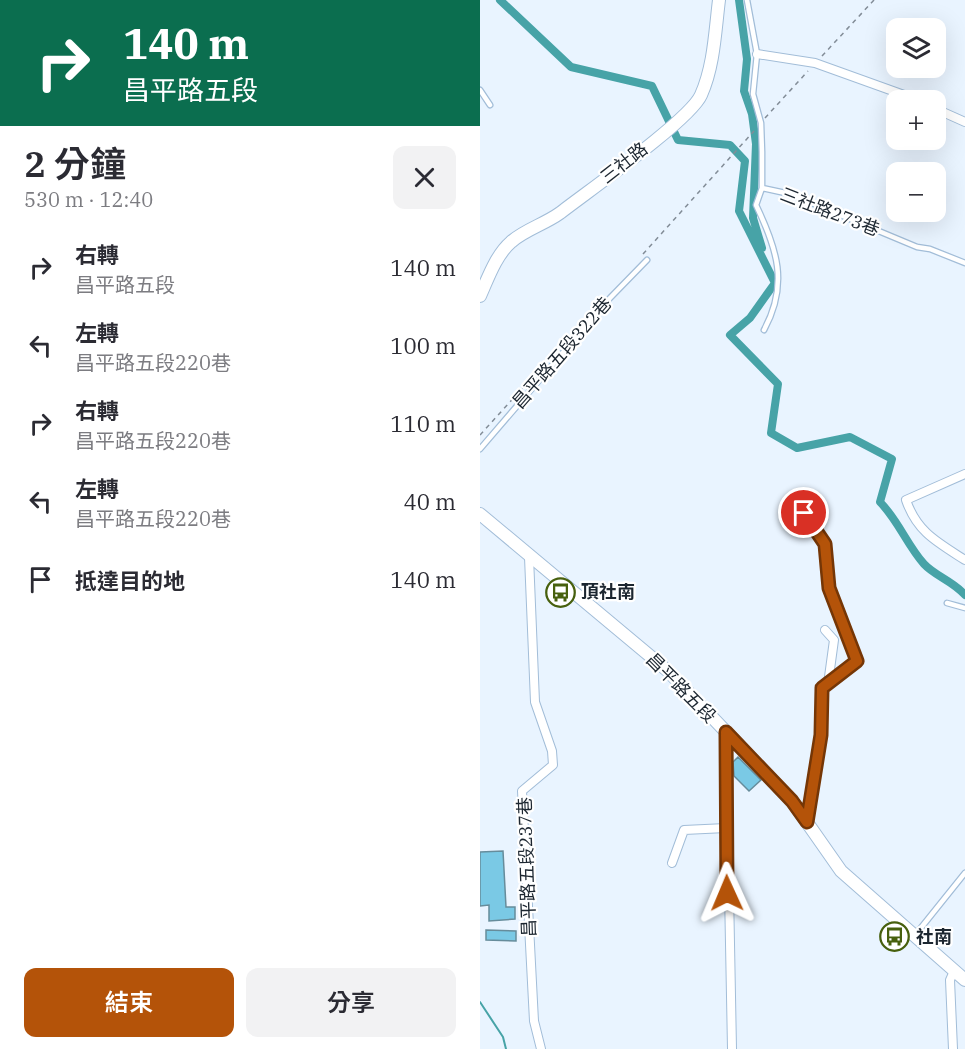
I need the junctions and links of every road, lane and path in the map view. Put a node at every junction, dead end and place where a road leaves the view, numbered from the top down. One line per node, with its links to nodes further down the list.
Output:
1 (719, 0): 16 (street, 三社路)
2 (747, 0): 4 (lane)
3 (874, 0): 5 (path)
4 (757, 54): 5 (street); 11 (lane)
5 (815, 63): 7 (street); 11 (path)
6 (480, 90): 8 (lane)
7 (890, 90)
8 (490, 105)
9 (946, 113): 10 (street)
10 (965, 122)
11 (761, 123): 12 (lane); 13 (path)
12 (762, 188): 15 (lane, 三社路273巷); 18 (lane)
13 (640, 257)
14 (647, 260): 21 (lane, 昌平路五段322巷)
15 (965, 263)
16 (485, 270): 17 (street, 三社路)
17 (480, 296)
18 (764, 330)
19 (544, 364): 20 (path)
20 (480, 435)
21 (480, 449)
22 (965, 474): 26 (street)
23 (804, 513): 30 (lane)
24 (480, 514): 25 (street, 昌平路五段)
25 (529, 557): 31 (street, 昌平路五段); 39 (street, 昌平路五段237巷)
26 (965, 560)
27 (947, 603): 28 (lane)
28 (965, 608)
29 (825, 630): 30 (street)
30 (828, 684): 32 (lane)
31 (726, 732): 32 (street, 昌平路五段); 33 (street)
32 (807, 822): 36 (street, 昌平路五段)
33 (726, 828): 34 (street); 40 (street)
34 (672, 863)
35 (965, 873): 36 (lane)
36 (914, 936): 37 (street, 昌平路五段)
37 (954, 971): 38 (street, 昌平路五段); 41 (street)
38 (965, 980)
39 (541, 1049)
40 (732, 1049)
41 (953, 1049)

